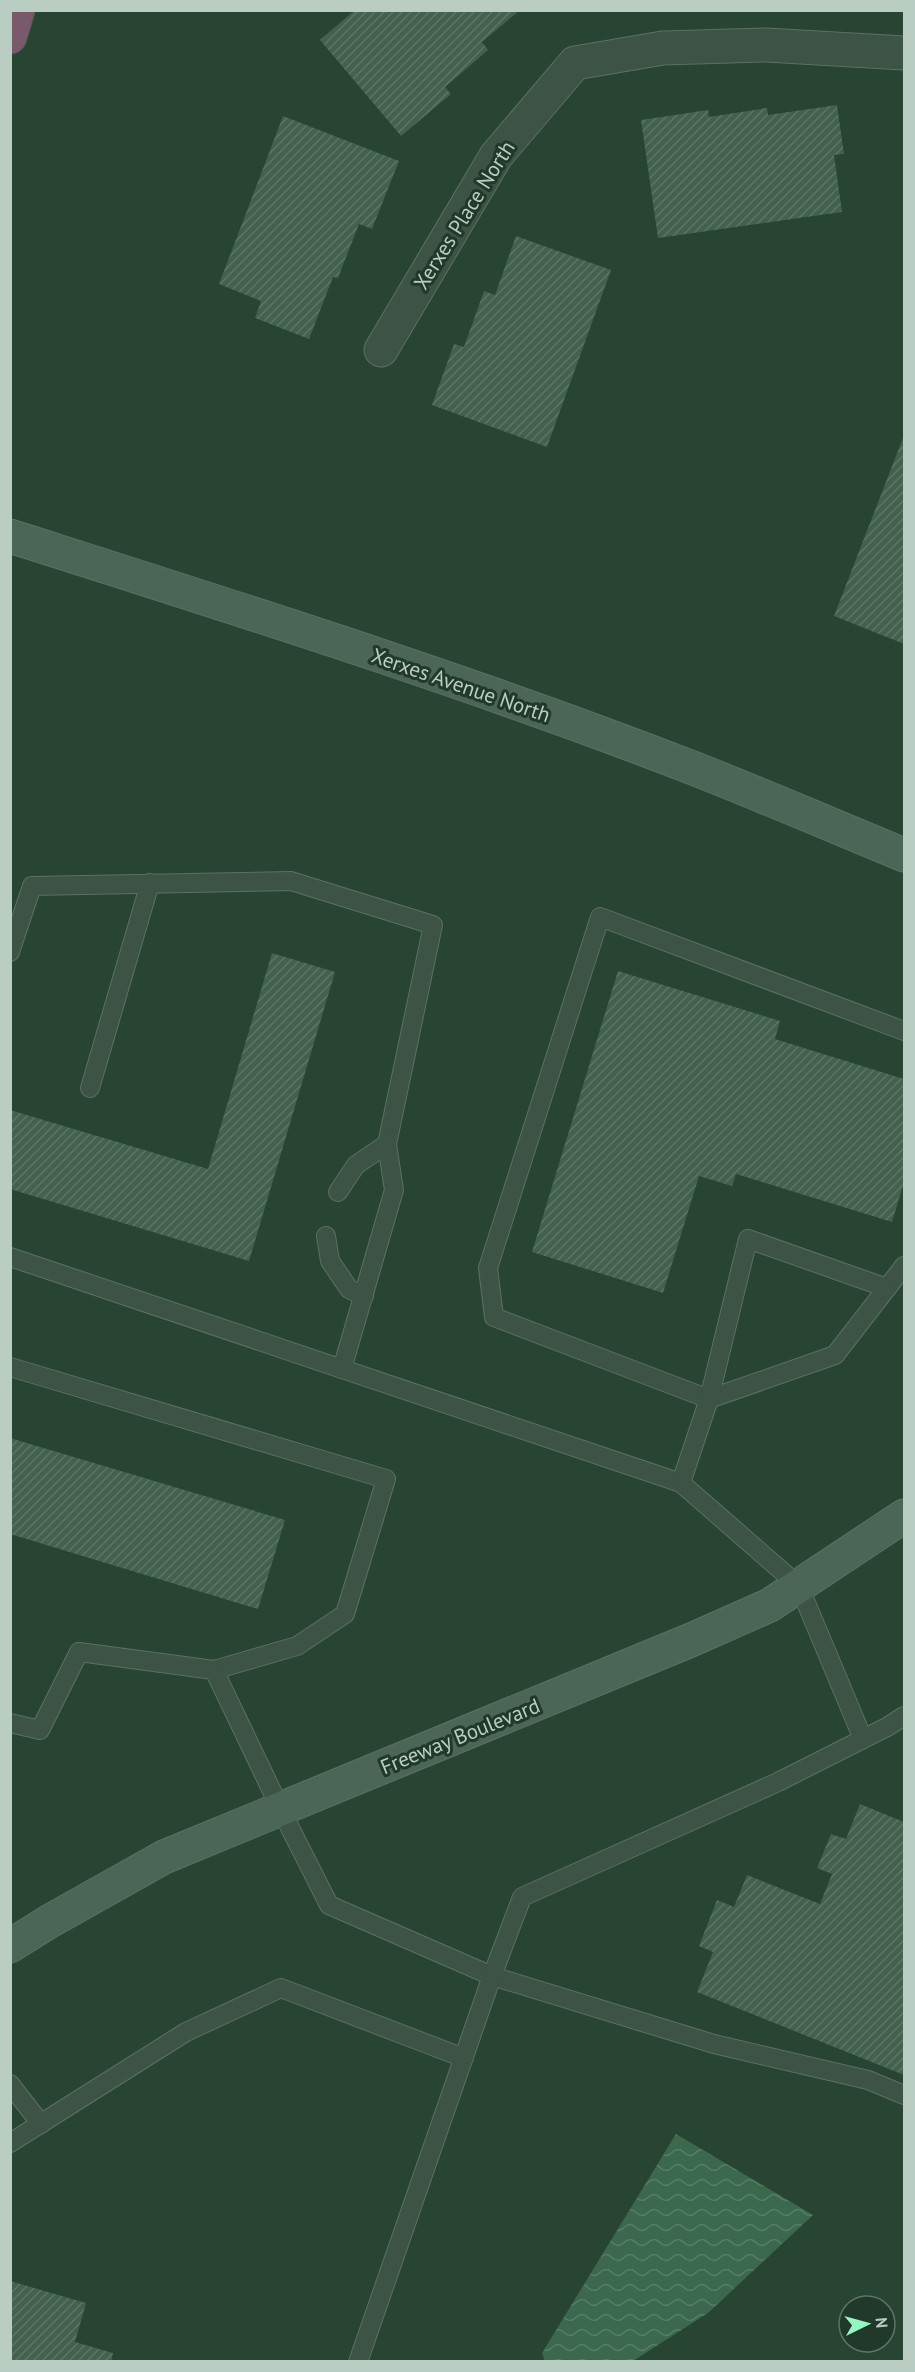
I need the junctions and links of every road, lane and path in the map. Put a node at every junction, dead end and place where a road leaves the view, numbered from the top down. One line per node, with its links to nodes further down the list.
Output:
1 (18, 10): 2 (highway)
2 (10, 38)
3 (904, 53): 4 (street, Xerxes Place North)
4 (381, 350)
5 (20, 539): 6 (street, Xerxes Avenue North)
6 (904, 855)
7 (150, 884): 8 (lane); 10 (lane); 11 (lane)
8 (10, 952)
9 (904, 1031): 20 (lane)
10 (90, 1088)
11 (387, 1144): 12 (lane); 17 (lane)
12 (338, 1192)
13 (326, 1236): 17 (lane)
14 (10, 1257): 19 (lane)
15 (904, 1266): 16 (lane)
16 (888, 1288): 20 (lane); 20 (lane)
17 (364, 1296): 19 (lane)
18 (10, 1367): 24 (lane)
19 (342, 1369): 21 (lane)
20 (709, 1399): 21 (lane)
21 (681, 1483): 23 (lane)
22 (904, 1516): 23 (street, Freeway Boulevard)
23 (799, 1586): 27 (lane); 28 (street, Freeway Boulevard)
24 (214, 1670): 26 (lane); 28 (lane)
25 (904, 1716): 27 (lane)
26 (10, 1723)
27 (862, 1739): 30 (lane)
28 (281, 1810): 29 (street, Freeway Boulevard); 30 (lane)
29 (10, 1946)
30 (492, 1976): 31 (lane); 33 (lane)
31 (464, 2058): 34 (lane); 36 (lane)
32 (10, 2084): 34 (lane)
33 (904, 2095)
34 (40, 2124): 35 (lane)
35 (10, 2143)
36 (358, 2361)

